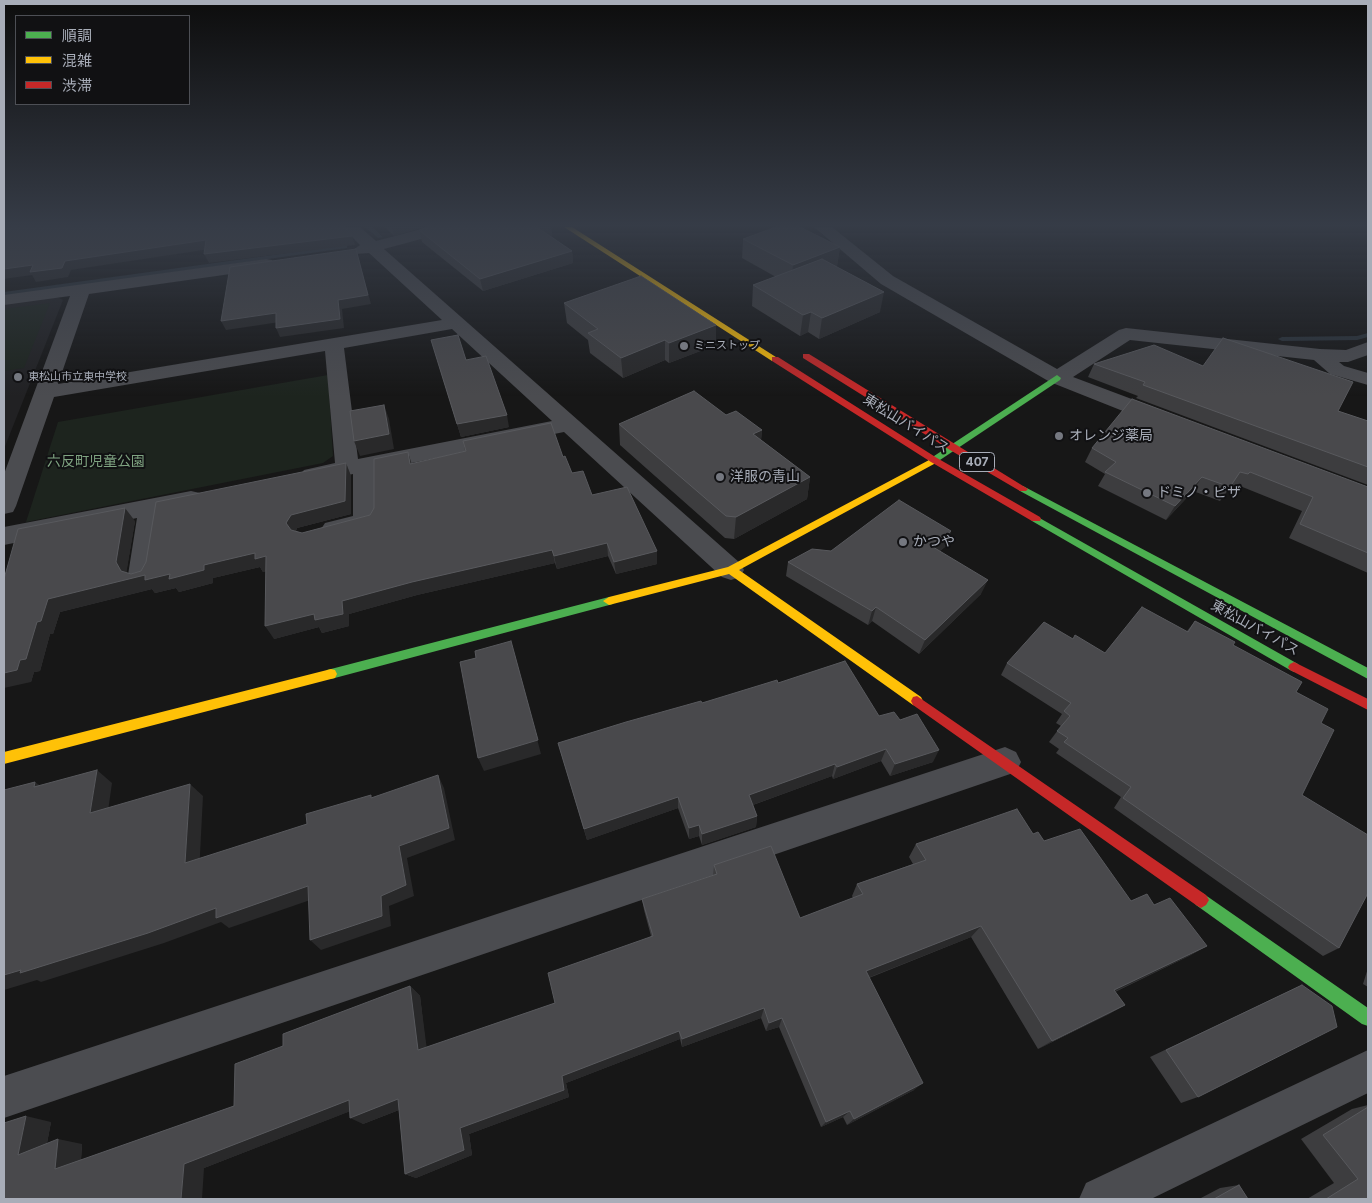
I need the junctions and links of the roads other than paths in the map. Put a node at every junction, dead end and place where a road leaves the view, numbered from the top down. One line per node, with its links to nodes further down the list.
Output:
1 (130, 283): 5 (street)
2 (413, 283): 7 (street)
3 (655, 283): 18 (main road, 東松山バイパス / 407)
4 (892, 283): 12 (street)
5 (82, 290): 6 (street); 14 (street)
6 (4, 300)
7 (457, 323): 8 (street); 16 (street)
8 (334, 343): 14 (street); 19 (street)
9 (1368, 348): 11 (street)
10 (799, 352): 17 (main road, 東松山バイパス / 407)
11 (1320, 355): 12 (street); 13 (street)
12 (1056, 378): 15 (street); 17 (main road)
13 (1368, 379)
14 (47, 392): 22 (street)
15 (1176, 423)
16 (569, 424): 19 (street); 26 (street)
17 (953, 448): 18 (main road); 28 (main road, 東松山バイパス / 407)
18 (934, 460): 26 (main road); 29 (main road, 東松山バイパス / 407)
19 (356, 466): 20 (street); 24 (street)
20 (291, 479)
21 (216, 494): 23 (street)
22 (4, 506)
23 (151, 507): 25 (street); 27 (street)
24 (308, 534)
25 (4, 536)
26 (731, 570): 30 (main road); 31 (main road)
27 (141, 575)
28 (1368, 674)
29 (1368, 705)
30 (4, 758)
31 (1005, 762): 32 (main road); 34 (street)
32 (1368, 1018)
33 (1368, 1071): 35 (street)
34 (4, 1097)
35 (1102, 1199)

